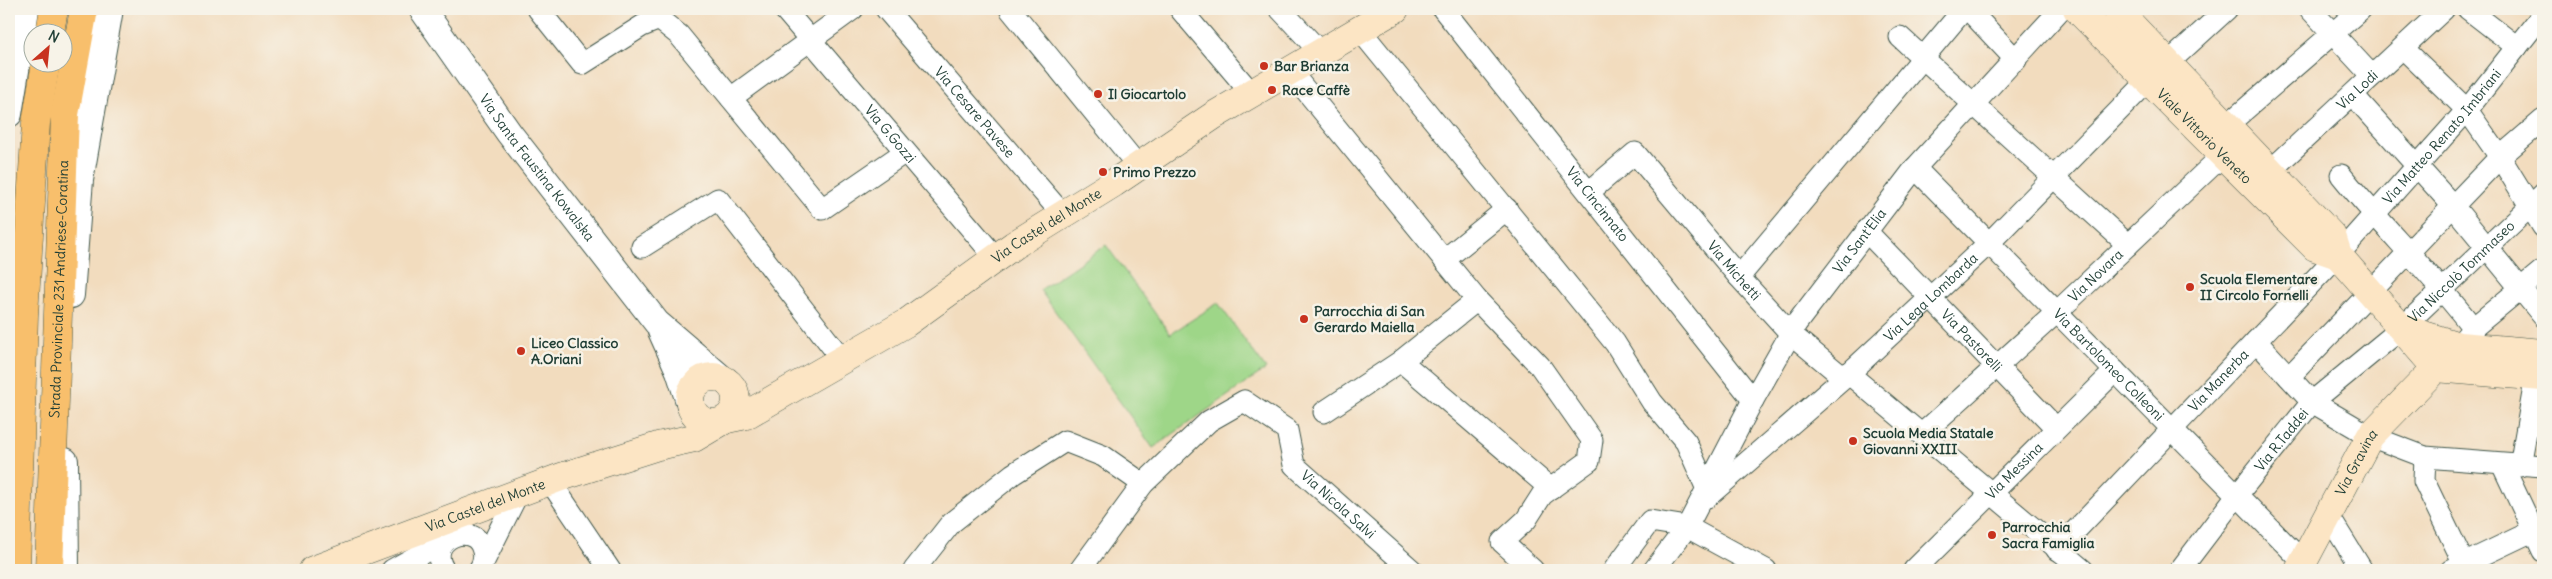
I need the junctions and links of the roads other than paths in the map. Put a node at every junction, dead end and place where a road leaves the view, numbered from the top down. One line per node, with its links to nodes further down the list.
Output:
1 (26, 9): 43 (street)
2 (54, 9): 25 (highway)
3 (84, 9): 125 (highway, Strada Provinciale 231 Andriese-Coratina)
4 (110, 9): 126 (street)
5 (422, 9): 80 (street, Via Santa Faustina Kowalska)
6 (538, 9): 40 (street)
7 (784, 9): 28 (street, Via G.Gozzi)
8 (853, 9): 28 (street)
9 (886, 9): 59 (street, Via Cesare Pavese)
10 (1010, 9): 49 (street)
11 (1180, 9): 38 (street)
12 (1280, 9): 31 (street)
13 (1443, 9): 55 (street, Via Cincinnato)
14 (1966, 9): 32 (street); 33 (street)
15 (2061, 9): 33 (street, Via Sant'Elia)
16 (2077, 9): 36 (main road, Viale Vittorio Veneto)
17 (2116, 9): 36 (main road, Viale Vittorio Veneto)
18 (2227, 9): 36 (street, Via Lega Lombarda)
19 (2310, 9): 26 (street)
20 (2361, 9): 26 (street)
21 (2444, 9): 30 (street, Via Lodi)
22 (2468, 9): 29 (street)
23 (2543, 14): 29 (street, Via Matteo Renato Imbriani)
24 (1376, 16): 31 (main road, Via Castel del Monte); 58 (street)
25 (52, 22)
26 (2332, 33): 37 (street); 45 (street)
27 (1900, 37): 32 (street)
28 (810, 41): 40 (street); 46 (street, Via G.Gozzi)
29 (2517, 47): 42 (street, Via Matteo Renato Imbriani)
30 (2403, 48): 37 (street, Via Lodi); 42 (street)
31 (1321, 53): 34 (main road, Via Castel del Monte)
32 (1922, 58): 41 (street); 72 (street)
33 (2016, 60): 41 (street, Via Sant'Elia)
34 (1290, 71): 38 (main road, Via Castel del Monte); 70 (street)
35 (44, 72): 124 (highway, Strada Provinciale 231 Andriese-Coratina)
36 (2158, 72): 45 (main road, Viale Vittorio Veneto); 47 (main road, Viale Vittorio Veneto); 54 (street, Via Lega Lombarda)
37 (2372, 76): 39 (street, Via Lodi)
38 (1252, 94): 49 (main road, Via Castel del Monte)
39 (2354, 95): 50 (street); 52 (street, Via Lodi)
40 (731, 98): 46 (street)
41 (1973, 105): 51 (street, Via Sant'Elia); 54 (street)
42 (2467, 110): 48 (street); 50 (street, Via Matteo Renato Imbriani)
43 (9, 114)
44 (2543, 120): 48 (street)
45 (2226, 126): 52 (main road, Viale Vittorio Veneto)
46 (905, 152): 69 (street, Via G.Gozzi)
47 (2223, 155): 64 (street, Via Novara); 68 (main road, Viale Vittorio Veneto)
48 (2500, 157): 56 (street); 57 (street)
49 (1138, 166): 59 (main road, Via Castel del Monte)
50 (2417, 166): 57 (street); 60 (street, Via Matteo Renato Imbriani)
51 (1916, 168): 62 (street, Via Sant'Elia); 63 (street, Via Bartolomeo Colleoni)
52 (2270, 171): 68 (main road, Viale Vittorio Veneto)
53 (2341, 175): 60 (street)
54 (2052, 178): 63 (street, Via Lega Lombarda); 64 (street)
55 (1589, 192): 72 (street, Via Michetti); 95 (street, Via Cincinnato)
56 (2536, 199): 61 (street); 66 (street, Via Niccolò Tommaseo)
57 (2453, 206): 66 (street); 67 (street)
58 (1507, 209): 70 (street); 113 (street)
59 (1062, 215): 69 (main road, Via Castel del Monte)
60 (2374, 215): 67 (street); 68 (street, Via Matteo Renato Imbriani)
61 (2543, 227)
62 (1866, 231): 76 (street, Via Pastorelli); 82 (street, Via Sant'Elia)
63 (1989, 243): 76 (street, Via Lega Lombarda); 78 (street, Via Bartolomeo Colleoni)
64 (2128, 245): 78 (street, Via Novara)
65 (642, 247): 85 (street)
66 (2487, 247): 73 (street, Via Niccolò Tommaseo); 74 (street)
67 (2409, 253): 73 (street); 75 (street)
68 (2338, 255): 75 (main road, Viale Vittorio Veneto); 84 (street, Via Manerba)
69 (996, 258): 85 (main road, Via Castel del Monte)
70 (1444, 260): 77 (street)
71 (2543, 270): 74 (street)
72 (1739, 277): 82 (street, Via Michetti)
73 (2444, 289): 81 (street, Via Niccolò Tommaseo); 83 (street)
74 (2522, 289): 79 (street); 83 (street)
75 (2371, 294): 81 (main road, Viale Vittorio Veneto); 92 (street)
76 (1931, 297): 87 (street, Via Pastorelli); 91 (street, Via Lega Lombarda)
77 (1477, 300): 86 (street); 110 (street)
78 (2057, 312): 87 (street, Via Novara); 90 (street, Via Bartolomeo Colleoni)
79 (2543, 316)
80 (657, 323): 93 (street); 97 (street)
81 (2402, 328): 83 (main road); 88 (main road, Viale Vittorio Veneto); 96 (street, Via R.Taddei)
82 (1791, 334): 91 (street, Via Michetti); 95 (street, Via Sant'Elia)
83 (2457, 338): 88 (main road); 89 (main road)
84 (2256, 341): 92 (street); 101 (street, Via Manerba)
85 (841, 358): 94 (main road, Via Castel del Monte)
86 (1401, 361): 98 (street); 110 (street)
87 (1997, 365): 100 (street, Via Pastorelli); 102 (street, Via Novara)
88 (2436, 368): 89 (main road); 103 (main road, Via Gravina)
89 (2541, 368): 106 (street)
90 (2115, 371): 100 (street, Via Messina); 101 (street, Via Bartolomeo Colleoni)
91 (1846, 375): 102 (street, Via Michetti); 113 (street, Via Lega Lombarda)
92 (2289, 377): 96 (street)
93 (728, 385): 94 (main road, Via Castel del Monte); 97 (main road, Via Castel del Monte); 99 (main road)
94 (774, 396): 99 (main road, Via Castel del Monte)
95 (1753, 400): 113 (street, Via Sant'Elia)
96 (2312, 402): 103 (street); 114 (street, Via R.Taddei)
97 (690, 405): 99 (main road, Via Castel del Monte); 104 (main road, Via Castel del Monte)
98 (1324, 412)
99 (724, 421): 104 (main road, Via Castel del Monte)
100 (2056, 428): 111 (street, Via Messina)
101 (2172, 430): 114 (street, Via Bartolomeo Colleoni); 119 (street, Via Manerba)
102 (1922, 434): 111 (street, Via Michetti)
103 (2370, 436): 105 (street); 115 (main road, Via Gravina)
104 (658, 446): 108 (main road, Via Castel del Monte)
105 (2426, 457): 106 (street); 123 (street)
106 (2511, 465): 107 (street); 117 (street)
107 (2543, 466)
108 (550, 481): 112 (main road, Via Castel del Monte); 130 (street)
109 (1143, 484): 131 (street); 132 (street, Via Nicola Salvi); 133 (street, Via Nicola Salvi)
110 (1551, 488): 134 (street)
111 (1993, 494): 119 (street, Via Michetti); 138 (street, Via Messina)
112 (517, 495): 118 (main road, Via Castel del Monte); 121 (street)
113 (1703, 495): 116 (street, Via Sant'Elia)
114 (2237, 495): 122 (street, Via Bartolomeo Colleoni); 140 (street, Via R.Taddei)
115 (2328, 515): 122 (main road, Via Gravina); 141 (street)
116 (1687, 527): 135 (street); 136 (street); 137 (street)
117 (2538, 529): 120 (street); 123 (street)
118 (455, 532): 121 (street); 127 (main road, Via Castel del Monte); 128 (street); 129 (street)
119 (2057, 550): 139 (street, Via Michetti)
120 (2543, 552)
121 (482, 566)
122 (2301, 566)
123 (2460, 568)
124 (16, 570)
125 (49, 570)
126 (66, 570)
127 (313, 570)
128 (392, 570)
129 (444, 570)
130 (610, 570)
131 (914, 570)
132 (1080, 570)
133 (1412, 570)
134 (1533, 570)
135 (1614, 570)
136 (1654, 570)
137 (1766, 570)
138 (1914, 570)
139 (2083, 570)
140 (2180, 570)
141 (2362, 570)

